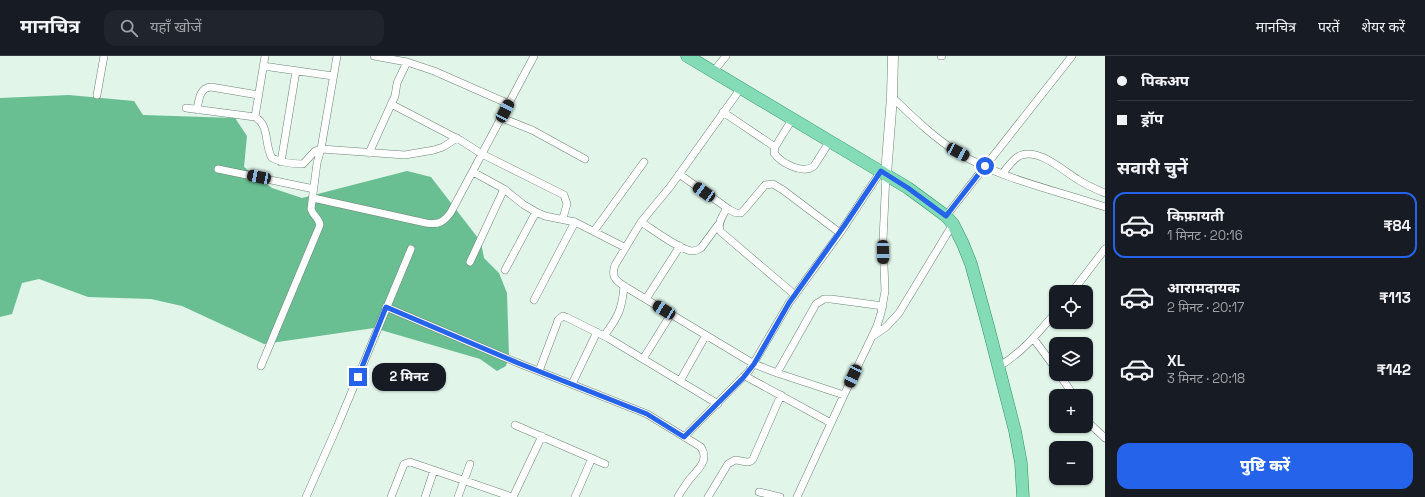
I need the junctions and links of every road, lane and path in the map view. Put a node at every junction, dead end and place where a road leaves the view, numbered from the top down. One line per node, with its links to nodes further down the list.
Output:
1 (104, 56): 16 (street)
2 (265, 56): 11 (street)
3 (336, 56): 14 (street)
4 (374, 56): 10 (street)
5 (534, 56): 20 (street)
6 (687, 56): 13 (main road)
7 (726, 56): 13 (street)
8 (893, 56): 18 (street)
9 (1072, 56): 36 (street)
10 (407, 62): 19 (street); 20 (street)
11 (263, 66): 12 (street); 17 (street)
12 (296, 71): 14 (street); 34 (street)
13 (713, 72): 15 (main road)
14 (333, 76): 30 (street)
15 (741, 88): 23 (street); 26 (main road)
16 (97, 95)
17 (258, 96): 22 (street); 24 (street)
18 (892, 97): 36 (street); 39 (street)
19 (391, 104): 27 (street); 31 (street)
20 (509, 104): 25 (street)
21 (186, 108): 22 (street)
22 (197, 110): 24 (street)
23 (723, 112): 29 (street); 40 (street)
24 (255, 116): 34 (street)
25 (502, 118): 32 (street); 33 (street)
26 (793, 118): 28 (main road); 29 (street)
27 (457, 138): 31 (street); 32 (street)
28 (830, 141): 29 (street); 39 (main road)
29 (775, 147)
30 (321, 149): 31 (street); 34 (street); 42 (street)
31 (369, 153)
32 (482, 154): 38 (street); 50 (street)
33 (585, 159)
34 (281, 162)
35 (644, 162): 55 (street)
36 (985, 166): 41 (street); 51 (street)
37 (218, 169): 42 (street)
38 (473, 172): 44 (street); 46 (street)
39 (883, 173): 51 (main road); 56 (street); 68 (street)
40 (679, 174): 48 (street); 53 (street)
41 (1002, 174): 45 (street); 47 (street)
42 (314, 189): 46 (street)
43 (1105, 189): 45 (street)
44 (504, 190): 49 (street); 61 (street)
45 (1105, 193): 47 (street)
46 (313, 198): 80 (street)
47 (1104, 207)
48 (727, 208): 54 (street); 56 (street)
49 (536, 212): 50 (street); 62 (street)
50 (563, 218): 52 (street)
51 (950, 220): 75 (street); 81 (main road)
52 (575, 222): 55 (street); 67 (street)
53 (641, 222): 57 (street); 58 (street)
54 (718, 225): 57 (street); 65 (street)
55 (594, 231): 58 (street)
56 (840, 232): 65 (street)
57 (680, 246): 66 (street)
58 (624, 247): 64 (street)
59 (410, 249): 69 (street)
60 (1105, 249): 63 (street)
61 (470, 262)
62 (505, 270)
63 (1077, 285)
64 (624, 286): 66 (street); 74 (street)
65 (795, 295): 79 (street)
66 (646, 299): 70 (street)
67 (534, 300)
68 (883, 306): 75 (street); 83 (street)
69 (386, 307): 82 (street); 103 (street)
70 (671, 314): 73 (street); 77 (street)
71 (1049, 320): 76 (street)
72 (597, 332): 74 (street); 82 (street); 86 (street)
73 (706, 335): 79 (street); 85 (street)
74 (604, 336): 77 (street)
75 (872, 337): 88 (street)
76 (1034, 338): 78 (street); 81 (street)
77 (642, 359): 85 (street)
78 (1049, 359)
79 (754, 364): 83 (street); 84 (street)
80 (261, 366)
81 (998, 367): 112 (main road)
82 (539, 371): 86 (street)
83 (777, 373): 88 (street)
84 (745, 376): 87 (street); 89 (street)
85 (680, 381): 89 (street)
86 (572, 384): 94 (street)
87 (781, 395): 90 (street); 109 (street)
88 (844, 395): 90 (street)
89 (718, 404): 94 (street)
90 (831, 423): 111 (street)
91 (515, 425): 93 (street)
92 (1093, 427): 95 (street)
93 (542, 436): 96 (street); 107 (street)
94 (684, 437): 102 (street)
95 (1105, 438)
96 (592, 458): 98 (street); 108 (street)
97 (470, 464): 100 (street)
98 (605, 464)
99 (434, 470): 100 (street); 104 (street); 105 (street)
100 (464, 480): 106 (street); 107 (street)
101 (759, 492): 110 (street)
102 (681, 496)
103 (308, 497)
104 (391, 497)
105 (425, 497)
106 (458, 497)
107 (512, 497)
108 (575, 497)
109 (708, 497)
110 (780, 497)
111 (797, 497)
112 (1023, 497)

